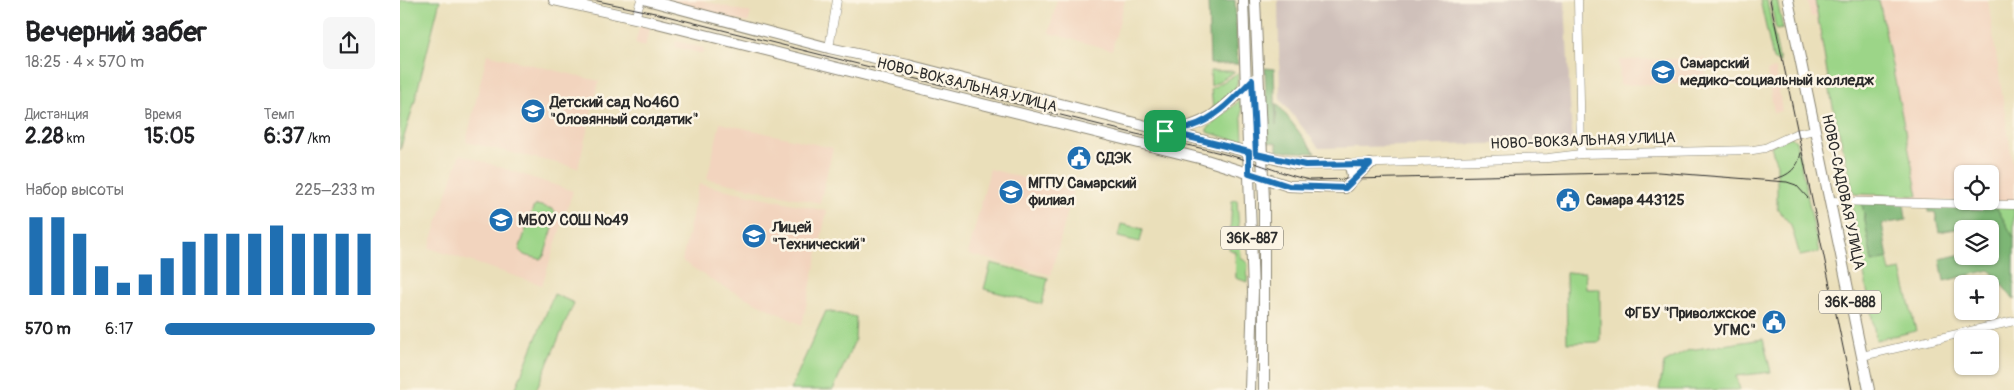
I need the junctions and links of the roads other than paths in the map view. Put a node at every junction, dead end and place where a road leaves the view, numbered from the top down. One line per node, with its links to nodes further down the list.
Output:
1 (554, 0): 10 (main road, НОВО-ВОКЗАЛЬНАЯ УЛИЦА)
2 (641, 0): 10 (street)
3 (648, 0): 11 (main road, НОВО-ВОКЗАЛЬНАЯ УЛИЦА)
4 (837, 0): 11 (street)
5 (1243, 0): 12 (main road, 36К-887)
6 (1250, 0): 12 (main road, 36К-887)
7 (1255, 0): 15 (main road, 36К-887)
8 (1578, 0): 16 (street)
9 (1788, 0): 13 (main road, НОВО-САДОВАЯ УЛИЦА / 36К-888)
10 (635, 18): 19 (main road, НОВО-ВОКЗАЛЬНАЯ УЛИЦА)
11 (829, 48): 14 (main road, НОВО-ВОКЗАЛЬНАЯ УЛИЦА)
12 (1249, 83): 14 (main road); 15 (main road, 36К-887)
13 (1815, 130): 16 (street, НОВО-ВОКЗАЛЬНАЯ УЛИЦА); 21 (main road, НОВО-САДОВАЯ УЛИЦА / 36К-888)
14 (1165, 131): 15 (main road, НОВО-ВОКЗАЛЬНАЯ УЛИЦА)
15 (1256, 154): 17 (main road, НОВО-ВОКЗАЛЬНАЯ УЛИЦА); 19 (main road, 36К-887)
16 (1581, 154): 18 (street, НОВО-ВОКЗАЛЬНАЯ УЛИЦА)
17 (1348, 164): 18 (street, НОВО-ВОКЗАЛЬНАЯ УЛИЦА); 20 (main road)
18 (1369, 164): 20 (main road)
19 (1257, 176): 20 (main road, НОВО-ВОКЗАЛЬНАЯ УЛИЦА); 25 (main road, 36К-887); 26 (main road, 36К-887); 27 (main road, 36К-887)
20 (1351, 181)
21 (1830, 201): 22 (street); 24 (main road, НОВО-САДОВАЯ УЛИЦА / 36К-888)
22 (2014, 205)
23 (2014, 321): 24 (street)
24 (1862, 356): 28 (main road, НОВО-САДОВАЯ УЛИЦА / 36К-888)
25 (1250, 390)
26 (1257, 390)
27 (1264, 390)
28 (1869, 390)

